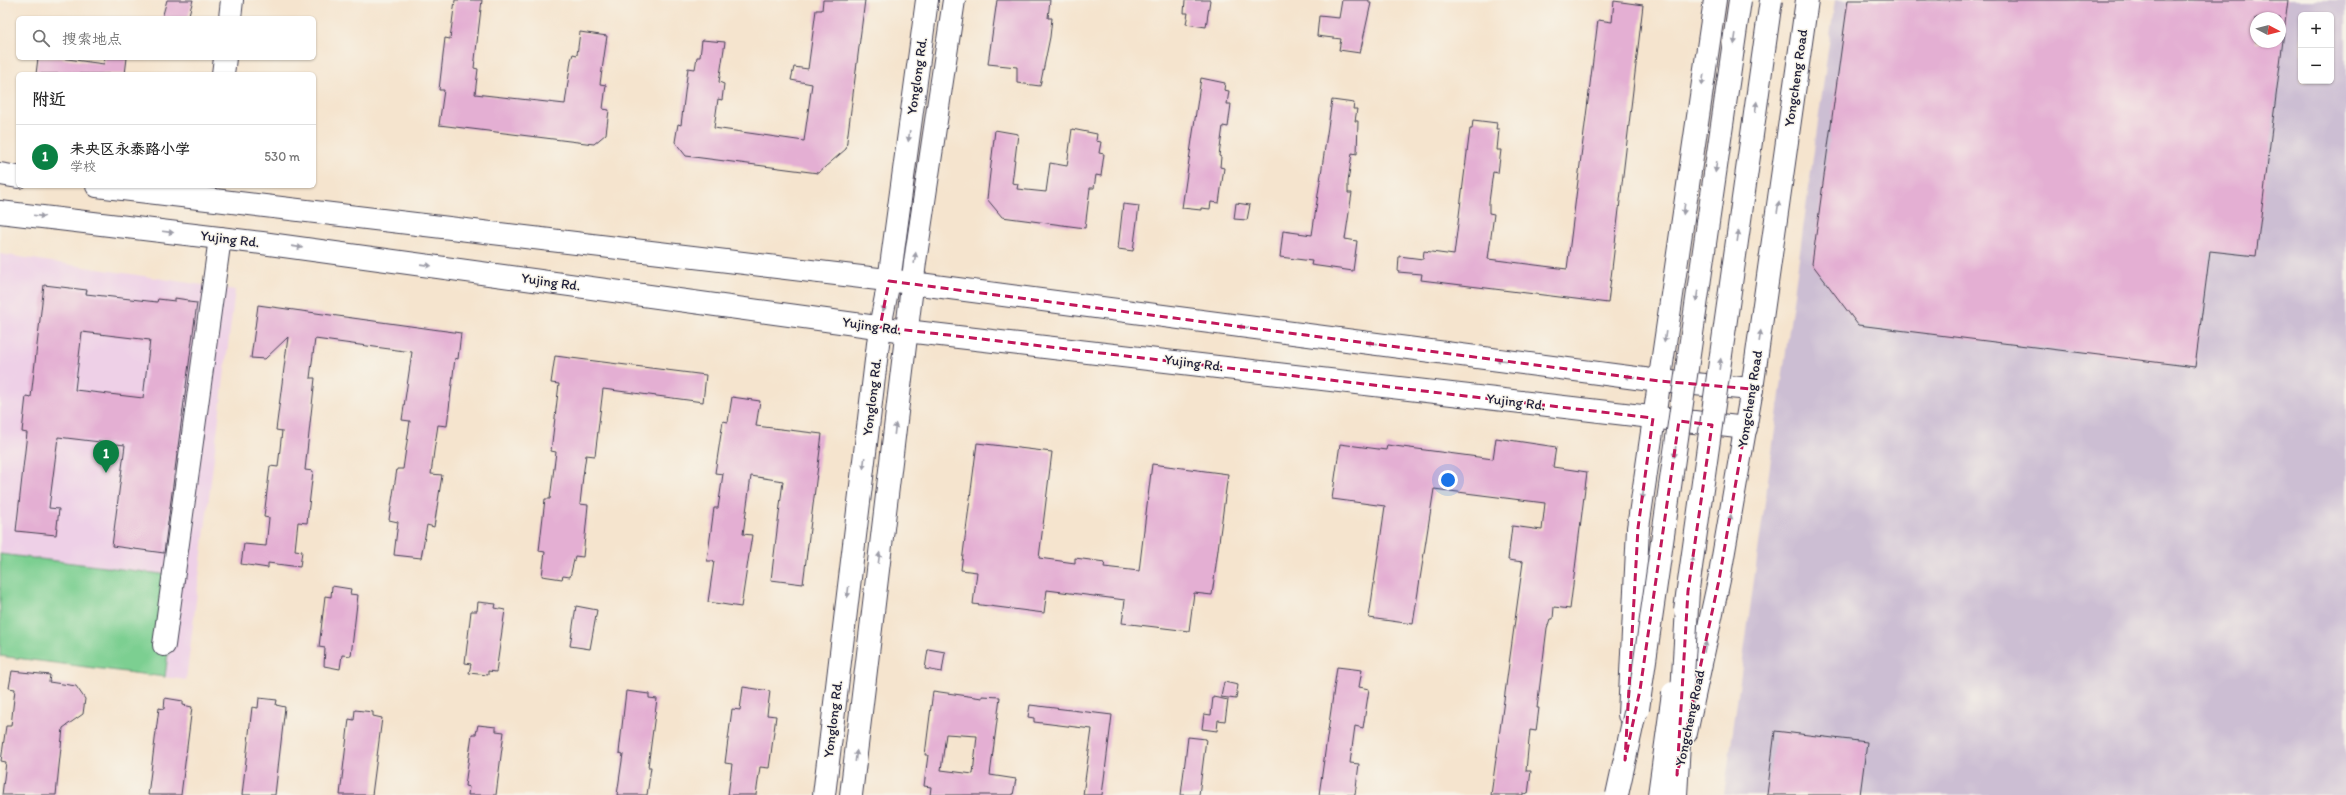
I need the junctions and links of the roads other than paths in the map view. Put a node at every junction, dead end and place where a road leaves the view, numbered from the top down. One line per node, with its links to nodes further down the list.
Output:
1 (232, 0): 8 (main road)
2 (928, 0): 17 (main road, Yonglong Rd., one-way to 17)
3 (954, 0): 18 (main road, Yonglong Rd., one-way to 3)
4 (1715, 0): 21 (main road, one-way to 21)
5 (1740, 0): 27 (main road, one-way to 27, bridge)
6 (1771, 0): 25 (main road, one-way to 6, bridge)
7 (1806, 0): 22 (main road, Yongcheng Road, one-way to 7)
8 (230, 16)
9 (225, 60): 10 (main road)
10 (223, 72)
11 (0, 174): 12 (main road)
12 (16, 177)
13 (129, 188): 14 (main road)
14 (208, 193): 17 (main road)
15 (0, 212): 16 (main road, Yujing Rd., one-way to 16)
16 (220, 238): 19 (main road, Yujing Rd., one-way to 19); 26 (main road)
17 (889, 281): 18 (main road); 19 (main road, Yonglong Rd., one-way to 19)
18 (912, 283): 20 (main road, Yonglong Rd.); 21 (main road, one-way to 18)
19 (880, 327): 20 (main road, Yujing Rd.); 28 (main road, Yonglong Rd., one-way to 28)
20 (906, 330): 23 (main road, Yujing Rd.); 29 (main road, Yonglong Rd., one-way to 20)
21 (1659, 381): 22 (main road); 23 (main road)
22 (1752, 389): 24 (main road, Yongcheng Road)
23 (1653, 418): 24 (main road, Yujing Rd.); 31 (main road, one-way to 31)
24 (1746, 428): 34 (main road, Yongcheng Road, one-way to 24)
25 (1688, 591): 33 (main road, bridge); 35 (main road, bridge)
26 (164, 645)
27 (1640, 690): 30 (main road, bridge); 32 (main road, bridge)
28 (824, 795)
29 (851, 795)
30 (1616, 795)
31 (1621, 795)
32 (1625, 795)
33 (1659, 795)
34 (1673, 795)
35 (1676, 795)

